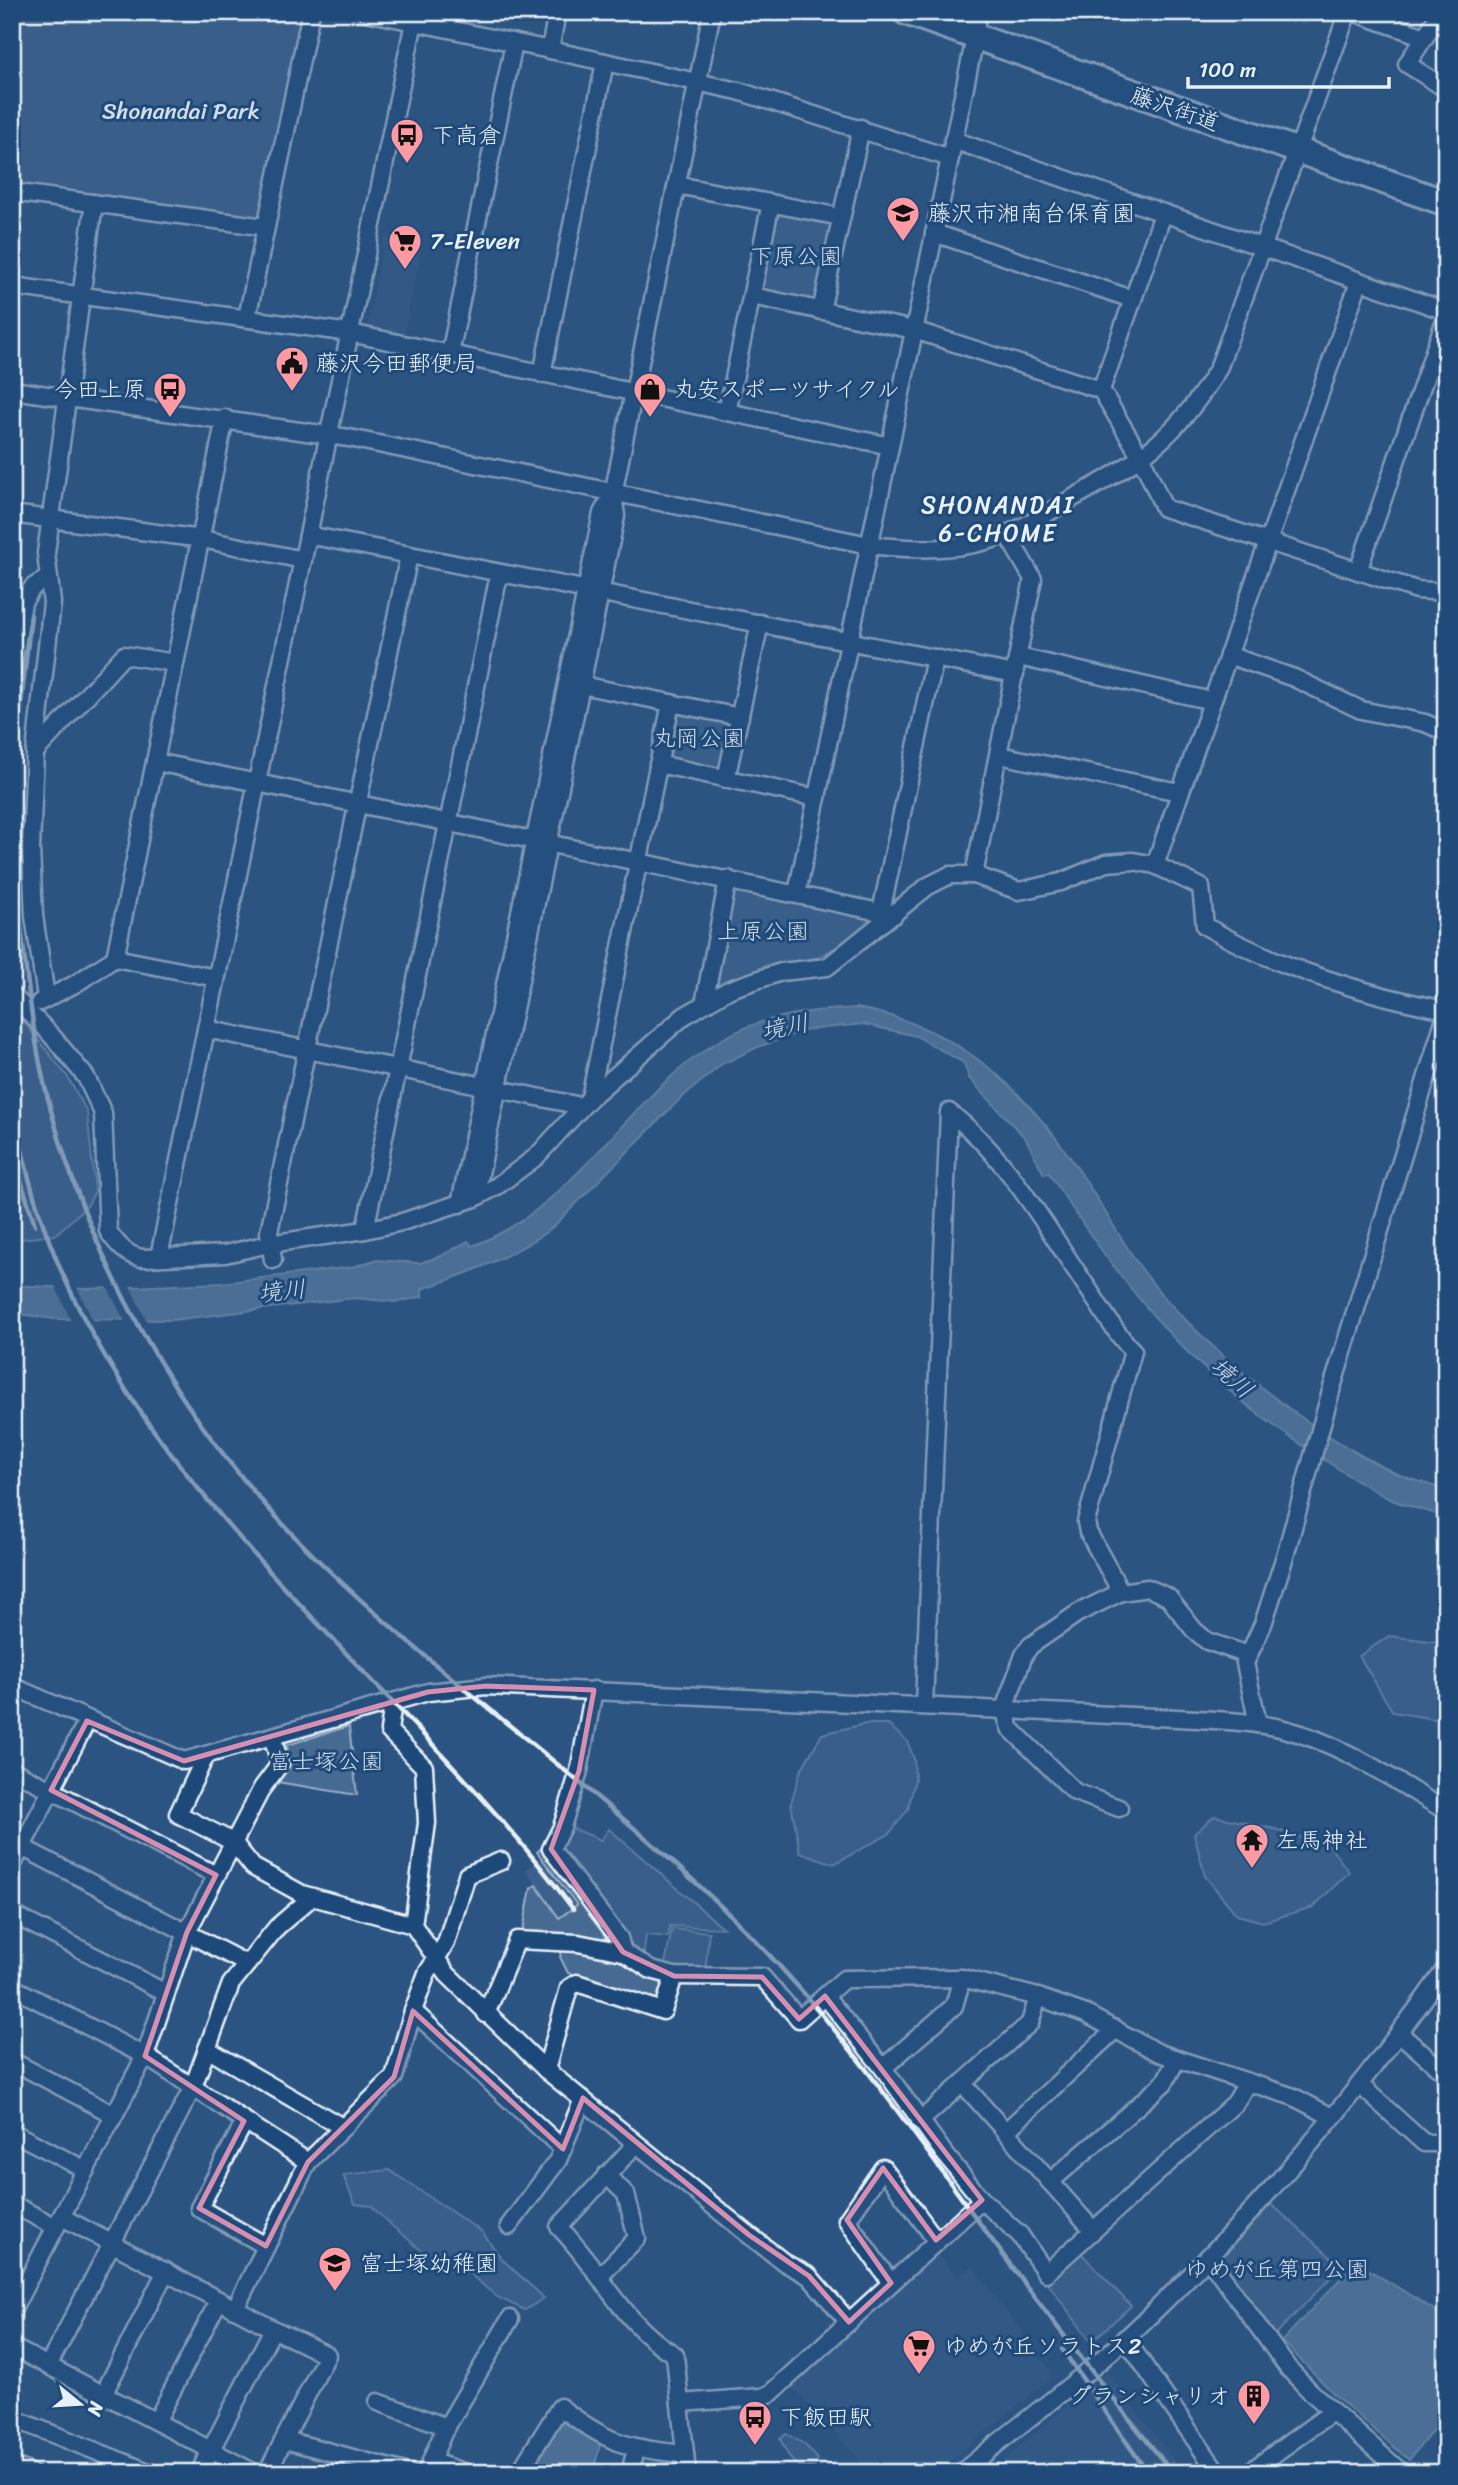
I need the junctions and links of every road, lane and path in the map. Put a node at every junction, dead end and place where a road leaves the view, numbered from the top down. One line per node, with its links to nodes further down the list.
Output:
1 (311, 12): 28 (street)
2 (366, 12): 9 (street)
3 (557, 12): 13 (street)
4 (712, 12): 15 (street)
5 (906, 12): 11 (highway, 藤沢街道)
6 (976, 12): 11 (street)
7 (1350, 12): 10 (street); 19 (street)
8 (1441, 12): 10 (street)
9 (415, 18): 12 (street); 41 (street)
10 (1425, 37): 16 (street)
11 (975, 38): 18 (street); 19 (highway, 藤沢街道)
12 (514, 43): 13 (street); 42 (street)
13 (550, 50): 14 (street)
14 (605, 62): 15 (street); 43 (street)
15 (698, 81): 17 (street); 21 (street)
16 (1446, 89)
17 (860, 128): 20 (street); 27 (street)
18 (953, 140): 20 (street); 26 (street)
19 (1297, 152): 25 (highway, 藤沢街道); 30 (street)
20 (950, 158): 29 (street)
21 (677, 185): 24 (street); 46 (street)
22 (12, 192): 23 (street)
23 (94, 203): 28 (street); 33 (street)
24 (771, 203): 27 (street); 34 (street)
25 (1446, 203)
26 (1163, 214): 30 (street); 35 (street)
27 (841, 217): 36 (street)
28 (266, 227): 39 (street)
29 (934, 233): 35 (street); 40 (street)
30 (1263, 248): 31 (street); 52 (street)
31 (1359, 282): 37 (street); 59 (street)
32 (12, 286): 33 (street)
33 (81, 295): 39 (street); 47 (street)
34 (752, 296): 36 (street); 48 (street)
35 (1132, 299): 45 (street)
36 (821, 311): 40 (street)
37 (1446, 312)
38 (1446, 317): 63 (street)
39 (247, 318): 41 (street)
40 (914, 330): 45 (street); 51 (street)
41 (350, 333): 42 (street); 50 (street)
42 (450, 354): 43 (street)
43 (542, 374): 46 (street)
44 (12, 390): 47 (street)
45 (1101, 390): 52 (street)
46 (634, 393): 48 (street); 53 (street)
47 (66, 397): 49 (street); 55 (street)
48 (727, 412): 51 (street)
49 (225, 418): 50 (street); 58 (street)
50 (328, 434): 53 (street); 57 (street)
51 (890, 446): 60 (street)
52 (1142, 459): 56 (street); 59 (street)
53 (613, 494): 60 (street); 67 (street)
54 (12, 514): 55 (street)
55 (50, 518): 58 (street); 65 (street)
56 (1007, 534): 60 (street); 71 (street)
57 (308, 535): 61 (street); 62 (street)
58 (202, 539): 62 (street); 73 (street)
59 (1268, 544): 63 (street); 70 (street)
60 (869, 545): 69 (street)
61 (409, 555): 64 (street); 89 (street)
62 (303, 560): 86 (street)
63 (1358, 571): 66 (street)
64 (499, 574): 67 (street); 90 (street)
65 (48, 578): 74 (street); 81 (street)
66 (1446, 592)
67 (593, 593): 68 (street); 76 (street)
68 (760, 623): 69 (street); 79 (street)
69 (849, 641): 72 (street); 88 (street)
70 (1228, 655): 77 (street); 80 (street)
71 (1019, 657): 75 (street); 77 (street)
72 (935, 658): 75 (street); 97 (street)
73 (175, 663): 81 (street); 83 (street)
74 (12, 671)
75 (1015, 674): 82 (street)
76 (574, 683): 78 (street); 91 (street)
77 (1212, 701): 87 (street)
78 (671, 703): 79 (street); 84 (street)
79 (740, 717): 85 (street)
80 (1446, 732)
81 (35, 752): 103 (street)
82 (999, 755): 87 (street); 94 (street)
83 (156, 762): 86 (street); 99 (street)
84 (658, 764): 85 (street); 92 (street)
85 (726, 779): 88 (street)
86 (257, 782): 89 (street); 101 (street)
87 (1179, 792): 93 (street)
88 (817, 798): 96 (street)
89 (358, 802): 90 (street); 108 (street)
90 (450, 821): 91 (street); 109 (street)
91 (542, 840): 92 (street); 110 (street)
92 (638, 860): 95 (street); 111 (street)
93 (1156, 865): 94 (street); 105 (street)
94 (974, 876): 97 (street)
95 (729, 879): 96 (street); 104 (street)
96 (797, 893): 97 (street)
97 (887, 914): 104 (street)
98 (1446, 938): 100 (street)
99 (115, 958): 101 (street); 103 (street)
100 (1446, 973)
101 (216, 978): 107 (street)
102 (12, 995): 106 (street)
103 (46, 997): 106 (street)
104 (704, 1004): 111 (street)
105 (1446, 1012): 117 (street)
106 (29, 1013): 115 (street)
107 (206, 1029): 108 (street); 115 (street)
108 (306, 1050): 109 (street); 114 (street)
109 (398, 1068): 110 (street); 113 (street)
110 (491, 1087): 111 (street); 112 (street)
111 (585, 1102): 112 (street)
112 (467, 1201): 113 (street)
113 (365, 1230): 114 (street)
114 (271, 1252): 115 (street)
115 (159, 1257)
116 (1121, 1592): 117 (street); 121 (street); 122 (street)
117 (1248, 1655): 124 (street)
118 (12, 1686): 123 (street)
119 (594, 1690): 120 (street); 121 (street); 140 (street)
120 (393, 1702): 125 (street); 138 (street)
121 (924, 1705): 122 (street)
122 (1004, 1709): 124 (street); 129 (street)
123 (87, 1721): 126 (street); 128 (street)
124 (1258, 1724): 130 (street)
125 (273, 1739): 126 (street); 131 (street)
126 (205, 1757): 131 (street)
127 (12, 1770): 128 (street)
128 (51, 1790): 132 (street); 135 (street)
129 (1119, 1808)
130 (1446, 1811)
131 (233, 1842): 135 (street); 136 (street)
132 (17, 1844): 134 (street); 139 (street)
133 (501, 1861): 141 (street)
134 (12, 1866)
135 (216, 1875): 139 (street)
136 (312, 1897): 138 (street); 142 (street)
137 (12, 1914): 147 (street)
138 (412, 1925): 141 (street)
139 (187, 1932): 142 (street); 147 (street)
140 (623, 1952): 144 (street); 151 (street)
141 (436, 1960): 150 (street); 151 (street)
142 (247, 1964): 154 (street)
143 (1446, 1968): 153 (street)
144 (674, 1976): 148 (street); 159 (street)
145 (962, 1978): 148 (street); 149 (street); 158 (street)
146 (12, 1987): 155 (street)
147 (166, 1993): 155 (street)
148 (825, 1996): 158 (street)
149 (1038, 1997): 152 (street); 162 (street)
150 (413, 2011): 170 (street); 175 (street)
151 (486, 2014): 159 (street)
152 (1116, 2029): 156 (street); 172 (street)
153 (1400, 2034): 160 (street); 163 (street)
154 (207, 2049): 164 (street); 170 (street)
155 (145, 2056): 164 (street); 166 (street)
156 (1177, 2059): 161 (street); 179 (street)
157 (12, 2061): 166 (street)
158 (883, 2068): 169 (street)
159 (546, 2070): 165 (street)
160 (1446, 2074)
161 (1248, 2081): 167 (street); 184 (street)
162 (962, 2084): 169 (street); 172 (street)
163 (1360, 2085): 167 (street); 173 (street)
164 (193, 2087): 168 (street); 186 (street)
165 (583, 2099): 174 (street); 175 (street)
166 (114, 2115): 177 (street)
167 (1332, 2117): 188 (street)
168 (244, 2121): 176 (street); 187 (street)
169 (920, 2121): 180 (street)
170 (342, 2127): 176 (street)
171 (12, 2132): 177 (street)
172 (1005, 2132): 179 (street)
173 (1446, 2143)
174 (636, 2144): 178 (street); 197 (street)
175 (563, 2149): 183 (street)
176 (308, 2161): 187 (street)
177 (86, 2170): 182 (street)
178 (606, 2175): 190 (street); 190 (street)
179 (1050, 2182): 184 (street)
180 (982, 2200): 184 (street); 185 (street)
181 (12, 2204): 182 (street)
182 (59, 2222): 186 (street); 191 (street)
183 (509, 2227)
184 (1093, 2230)
185 (936, 2240): 192 (street); 192 (street)
186 (113, 2241): 189 (street); 201 (street)
187 (266, 2246): 194 (street)
188 (1208, 2257): 199 (street); 205 (street)
189 (166, 2271): 193 (street); 202 (street)
190 (600, 2276): 204 (street)
191 (20, 2279): 195 (street)
192 (891, 2283): 197 (street)
193 (219, 2300): 194 (street); 207 (street)
194 (235, 2309): 198 (street)
195 (12, 2311)
196 (510, 2319): 208 (street)
197 (849, 2322): 204 (street)
198 (273, 2329): 209 (street); 210 (street)
199 (1125, 2338): 225 (street); 226 (street)
200 (12, 2347): 201 (street)
201 (48, 2366): 202 (street)
202 (104, 2393): 207 (street)
203 (378, 2402): 208 (street)
204 (680, 2403): 212 (street)
205 (1332, 2412): 227 (street); 228 (street)
206 (12, 2418): 216 (street)
207 (157, 2420): 210 (street)
208 (447, 2427): 214 (street)
209 (285, 2440): 219 (street); 220 (street)
210 (211, 2449): 217 (street); 218 (street)
211 (636, 2449): 212 (street); 222 (street); 223 (street)
212 (685, 2454): 224 (street)
213 (12, 2465): 215 (street)
214 (429, 2468): 221 (street)
215 (31, 2473)
216 (151, 2473)
217 (199, 2473)
218 (255, 2473)
219 (267, 2473)
220 (409, 2473)
221 (466, 2473)
222 (519, 2473)
223 (630, 2473)
224 (687, 2473)
225 (961, 2473)
226 (1218, 2473)
227 (1248, 2473)
228 (1402, 2473)

